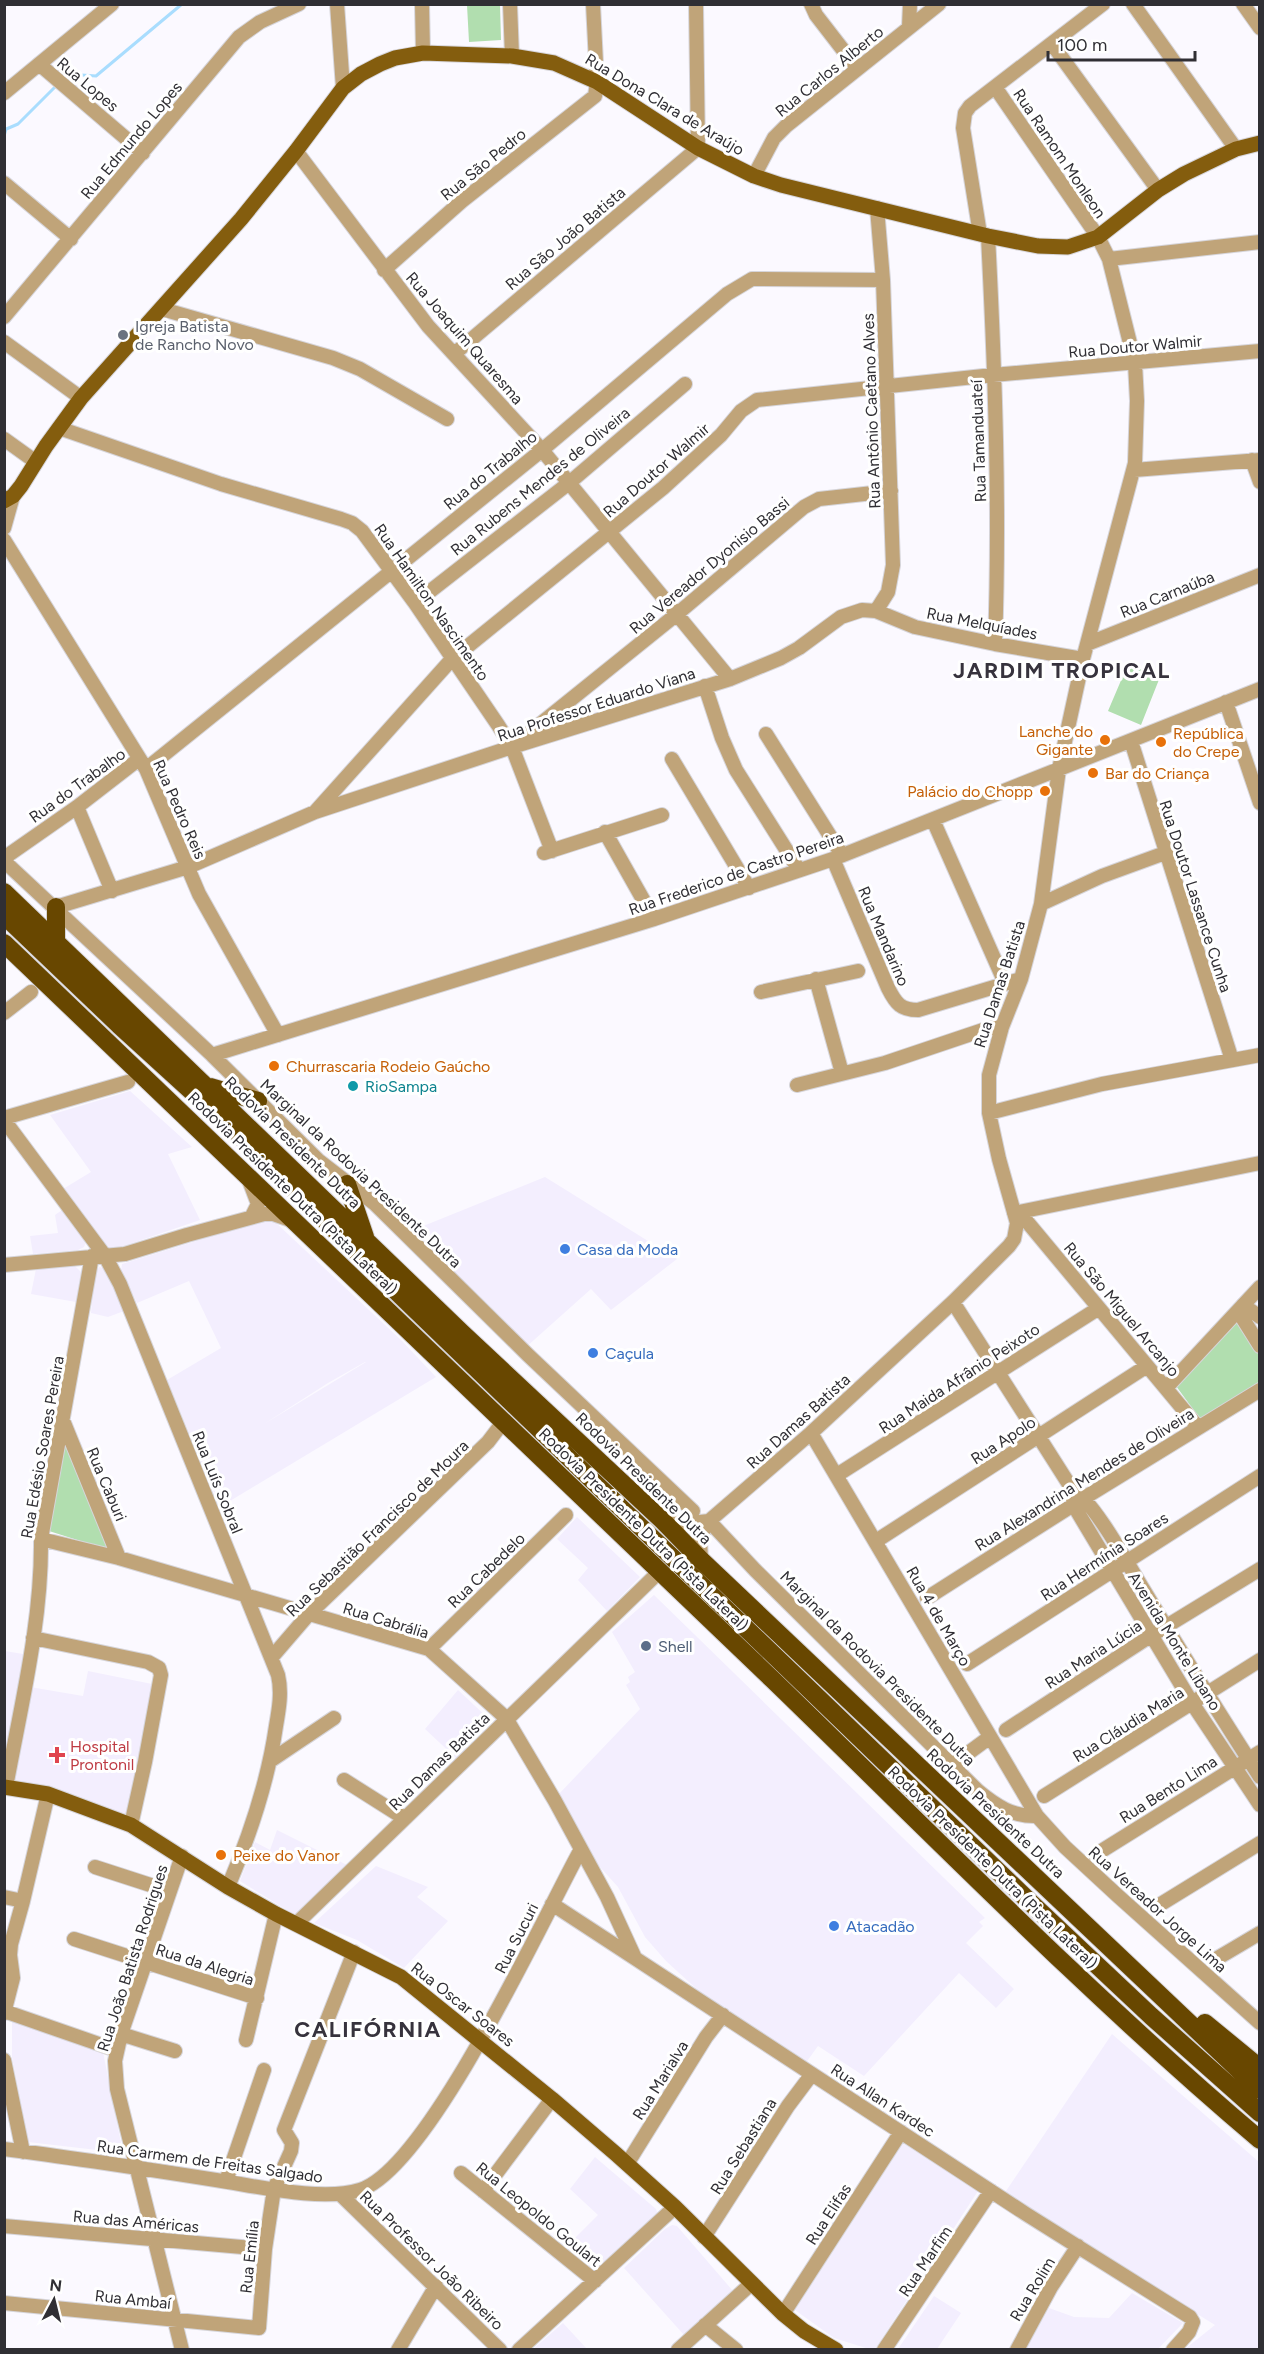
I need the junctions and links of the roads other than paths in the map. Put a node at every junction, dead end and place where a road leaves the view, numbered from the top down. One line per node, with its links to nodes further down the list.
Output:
1 (112, 4): 20 (street)
2 (299, 4): 29 (street, Rua Edmundo Lopes)
3 (337, 4): 23 (street)
4 (422, 4): 17 (street)
5 (510, 4): 18 (street)
6 (594, 4): 21 (street)
7 (696, 4): 26 (street)
8 (811, 4): 19 (street)
9 (910, 4): 14 (street)
10 (939, 4): 14 (street, Rua Carlos Alberto)
11 (1103, 4): 16 (street, Rua Tamanduateí)
12 (1133, 4): 27 (street)
13 (1243, 4): 15 (street)
14 (909, 27): 19 (street, Rua Carlos Alberto)
15 (1260, 28)
16 (1052, 44): 22 (street, Rua Tamanduateí); 32 (street)
17 (423, 53): 18 (main road, Rua Dona Clara de Araújo); 23 (main road, Rua Dona Clara de Araújo)
18 (512, 56): 21 (main road, Rua Dona Clara de Araújo)
19 (857, 68): 30 (street, Rua Carlos Alberto)
20 (43, 69): 24 (street); 29 (street, Rua Lopes)
21 (597, 82): 26 (main road, Rua Dona Clara de Araújo); 39 (street, Rua São Pedro)
22 (995, 87): 34 (street, Rua Tamanduateí); 35 (street, Rua Ramom Monleon)
23 (343, 88): 28 (main road, Rua Dona Clara de Araújo)
24 (4, 93)
25 (1260, 143): 27 (main road, Rua Dona Clara de Araújo)
26 (698, 147): 30 (main road, Rua Dona Clara de Araújo); 45 (street, Rua São João Batista)
27 (1236, 149): 32 (main road, Rua Dona Clara de Araújo)
28 (296, 151): 39 (street, Rua Joaquim Quaresma); 41 (main road, Rua Dona Clara de Araújo)
29 (142, 153): 36 (street, Rua Edmundo Lopes)
30 (754, 176): 33 (main road, Rua Dona Clara de Araújo)
31 (5, 183): 36 (street)
32 (1158, 190): 35 (main road, Rua Dona Clara de Araújo)
33 (877, 208): 34 (main road, Rua Dona Clara de Araújo); 40 (street, Rua Antônio Caetano Alves)
34 (984, 235): 35 (main road, Rua Dona Clara de Araújo); 47 (street, Rua Tamanduateí)
35 (1098, 237): 38 (street)
36 (71, 239): 42 (street, Rua Edmundo Lopes)
37 (1260, 242): 38 (street)
38 (1109, 259): 46 (street, Rua Damas Batista)
39 (384, 270): 45 (street, Rua Joaquim Quaresma)
40 (883, 280): 49 (street, Rua Antônio Caetano Alves); 54 (street, Rua do Trabalho)
41 (162, 309): 50 (main road, Rua Dona Clara de Araújo); 51 (street)
42 (4, 317)
43 (4, 342): 50 (street)
44 (1260, 351): 46 (street, Rua Doutor Walmir)
45 (454, 354): 54 (street, Rua Joaquim Quaresma)
46 (1135, 363): 47 (street, Rua Doutor Walmir); 57 (street, Rua Damas Batista)
47 (993, 375): 49 (street, Rua Doutor Walmir); 70 (street, Rua Tamanduateí)
48 (685, 384): 59 (street, Rua Rubens Mendes de Oliveira)
49 (886, 387): 60 (street, Rua Antônio Caetano Alves); 63 (street, Rua Doutor Walmir)
50 (81, 398): 52 (main road, Rua Dona Clara de Araújo)
51 (447, 419)
52 (58, 428): 56 (main road, Rua Dona Clara de Araújo); 65 (street, Rua Hamilton Nascimento)
53 (4, 439): 56 (street)
54 (542, 450): 59 (street, Rua Joaquim Quaresma); 65 (street, Rua do Trabalho)
55 (1256, 460): 57 (street); 58 (street)
56 (36, 462): 61 (main road, Rua Dona Clara de Araújo)
57 (1134, 470): 71 (street, Rua Damas Batista)
58 (1260, 482)
59 (569, 483): 63 (street, Rua Joaquim Quaresma); 67 (street, Rua Rubens Mendes de Oliveira)
60 (891, 491): 68 (street, Rua Antônio Caetano Alves); 69 (street, Rua Vereador Dyonisio Bassi)
61 (9, 499): 62 (street)
62 (4, 528)
63 (610, 533): 69 (street, Rua Joaquim Quaresma); 72 (street, Rua Doutor Walmir)
64 (4, 540): 84 (street, Rua Pedro Reis)
65 (391, 570): 67 (street, Rua Hamilton Nascimento); 84 (street, Rua do Trabalho)
66 (1260, 575): 71 (street, Rua Carnaúba)
67 (415, 603): 72 (street, Rua Hamilton Nascimento)
68 (876, 610): 70 (street, Rua Melquíades); 74 (street, Rua Professor Eduardo Viana)
69 (677, 614): 74 (street, Rua Joaquim Quaresma); 78 (street, Rua Vereador Dyonisio Bassi)
70 (995, 644): 73 (street, Rua Melquíades)
71 (1087, 644): 73 (street, Rua Damas Batista)
72 (453, 659): 82 (street, Rua Hamilton Nascimento); 88 (street, Rua Doutor Walmir)
73 (1083, 659): 85 (street, Rua Damas Batista)
74 (730, 679): 75 (street, Rua Professor Eduardo Viana)
75 (705, 686): 79 (street, Rua Professor Eduardo Viana); 96 (street)
76 (1260, 689): 77 (street, Rua Frederico de Castro Pereira)
77 (1226, 702): 81 (street, Rua Frederico de Castro Pereira); 86 (street)
78 (566, 704): 79 (street); 82 (street, Rua Vereador Dyonisio Bassi)
79 (568, 731): 82 (street, Rua Professor Eduardo Viana)
80 (766, 734): 93 (street)
81 (1131, 741): 85 (street, Rua Frederico de Castro Pereira); 92 (street, Rua Doutor Lassance Cunha)
82 (512, 747): 88 (street, Rua Professor Eduardo Viana); 91 (street, Rua Hamilton Nascimento)
83 (672, 759): 97 (street)
84 (143, 764): 87 (street, Rua do Trabalho); 95 (street, Rua Pedro Reis)
85 (1059, 769): 90 (street, Rua Frederico de Castro Pereira); 100 (street, Rua Damas Batista)
86 (1260, 803)
87 (77, 807): 94 (street, Rua do Trabalho); 98 (street)
88 (315, 812): 95 (street)
89 (662, 815): 91 (street)
90 (933, 820): 93 (street, Rua Frederico de Castro Pereira); 109 (street)
91 (605, 832): 103 (street)
92 (1165, 853): 100 (street); 117 (street, Rua Doutor Lassance Cunha)
93 (838, 857): 96 (street, Rua Frederico de Castro Pereira); 109 (street, Rua Mandarino)
94 (4, 859): 101 (street, Marginal da Rodovia Presidente Dutra)
95 (188, 867): 98 (street); 114 (street, Rua Pedro Reis)
96 (799, 870): 97 (street, Rua Frederico de Castro Pereira)
97 (749, 888): 103 (street, Rua Frederico de Castro Pereira)
98 (112, 891): 101 (street)
99 (4, 892): 104 (highway, Rodovia Presidente Dutra)
100 (1041, 904): 108 (street, Rua Damas Batista)
101 (56, 907): 104 (highway); 115 (street, Marginal da Rodovia Presidente Dutra)
102 (4, 915): 227 (highway, Rodovia Presidente Dutra)
103 (654, 919): 114 (street, Rua Frederico de Castro Pereira)
104 (56, 941): 121 (highway, Rodovia Presidente Dutra)
105 (4, 943): 126 (highway, Rodovia Presidente Dutra (Pista Lateral))
106 (858, 971): 107 (street)
107 (816, 979): 111 (street); 118 (street)
108 (1022, 979): 109 (street, Rua Mandarino); 113 (street, Rua Damas Batista)
109 (1005, 983)
110 (31, 992): 112 (street)
111 (761, 992)
112 (4, 1013)
113 (1002, 1027): 118 (street); 123 (street, Rua Damas Batista)
114 (278, 1035): 115 (street, Rua Frederico de Castro Pereira)
115 (212, 1055): 122 (street, Marginal da Rodovia Presidente Dutra)
116 (1260, 1055): 117 (street)
117 (1232, 1060): 123 (street)
118 (842, 1072): 120 (street)
119 (128, 1082): 124 (street)
120 (797, 1085)
121 (206, 1086): 122 (highway); 131 (highway, Rodovia Presidente Dutra)
122 (258, 1101): 127 (street, Marginal da Rodovia Presidente Dutra)
123 (989, 1113): 128 (street, Rua Damas Batista)
124 (4, 1119): 132 (street, Rua Luís Sobral)
125 (1260, 1163): 128 (street)
126 (242, 1171): 129 (street); 130 (highway, Rodovia Presidente Dutra (Pista Lateral))
127 (347, 1184): 131 (highway); 152 (street, Marginal da Rodovia Presidente Dutra)
128 (1017, 1213): 135 (street, Rua Damas Batista); 136 (street, Rua São Miguel Arcanjo)
129 (252, 1216): 130 (street); 132 (street)
130 (295, 1221): 144 (highway, Rodovia Presidente Dutra (Pista Lateral))
131 (365, 1239): 154 (highway, Rodovia Presidente Dutra)
132 (99, 1256): 133 (street); 145 (street, Rua Edésio Soares Pereira); 164 (street, Rua Luís Sobral)
133 (4, 1265)
134 (1260, 1287): 137 (street)
135 (953, 1302): 141 (street, Avenida Monte Líbano); 147 (street, Rua Damas Batista)
136 (1099, 1308): 140 (street, Rua São Miguel Arcanjo); 141 (street, Rua Maida Afrânio Peixoto)
137 (1240, 1308): 138 (street); 139 (street); 142 (street)
138 (1260, 1317)
139 (1260, 1346)
140 (1147, 1366): 142 (street, Rua São Miguel Arcanjo); 148 (street, Rua Apolo)
141 (996, 1372): 148 (street, Avenida Monte Líbano); 149 (street, Rua Maida Afrânio Peixoto)
142 (1166, 1388): 146 (street, Rua São Miguel Arcanjo)
143 (1260, 1390): 146 (street, Rua Alexandrina Mendes de Oliveira)
144 (504, 1421): 163 (highway, Rodovia Presidente Dutra (Pista Lateral)); 166 (street, Rua Sebastião Francisco de Moura)
145 (64, 1423): 156 (street, Rua Edésio Soares Pereira); 158 (street, Rua Caburi)
146 (1198, 1427): 151 (street, Rua Alexandrina Mendes de Oliveira)
147 (811, 1434): 149 (street, Rua 4 de Março); 155 (street, Rua Damas Batista)
148 (1038, 1436): 151 (street, Avenida Monte Líbano); 157 (street, Rua Apolo)
149 (837, 1475): 157 (street, Rua 4 de Março)
150 (1260, 1476): 160 (street, Rua Hermínia Soares)
151 (1078, 1501): 160 (street, Avenida Monte Líbano); 162 (street, Avenida Monte Líbano); 165 (street, Rua Alexandrina Mendes de Oliveira)
152 (693, 1510)
153 (566, 1515): 170 (street, Rua Cabedelo)
154 (662, 1520): 155 (street); 159 (highway, Rodovia Presidente Dutra)
155 (708, 1522): 159 (street); 182 (street, Marginal da Rodovia Presidente Dutra)
156 (41, 1539): 158 (street, Rua Cabrália); 169 (street, Rua Edésio Soares Pereira)
157 (876, 1541): 179 (street, Rua 4 de Março)
158 (119, 1558): 164 (street, Rua Cabrália)
159 (701, 1560): 206 (highway, Rodovia Presidente Dutra)
160 (1126, 1562): 162 (street, Rua Hermínia Soares); 167 (street, Avenida Monte Líbano)
161 (1260, 1569): 167 (street, Rua Maria Lúcia)
162 (1112, 1570): 168 (street, Avenida Monte Líbano); 173 (street, Rua Hermínia Soares)
163 (659, 1572): 177 (street, Rua Damas Batista); 229 (highway, Rodovia Presidente Dutra (Pista Lateral))
164 (246, 1597): 166 (street, Rua Cabrália); 171 (street, Rua Luís Sobral)
165 (927, 1598)
166 (309, 1614): 170 (street, Rua Cabrália); 171 (street, Rua Sebastião Francisco de Moura)
167 (1166, 1627): 168 (street, Rua Maria Lúcia); 174 (street, Avenida Monte Líbano)
168 (1152, 1635): 175 (street, Avenida Monte Líbano); 178 (street, Rua Maria Lúcia)
169 (33, 1638): 185 (street, Rua Edésio Soares Pereira); 191 (street)
170 (429, 1649): 177 (street, Rua Cabrália)
171 (272, 1657): 181 (street, Rua Luís Sobral)
172 (1260, 1660): 174 (street, Rua Cláudia Maria)
173 (967, 1664)
174 (1207, 1694): 175 (street, Rua Cláudia Maria); 180 (street, Avenida Monte Líbano)
175 (1192, 1703): 180 (street, Avenida Monte Líbano); 187 (street, Rua Cláudia Maria)
176 (334, 1718): 181 (street)
177 (506, 1718): 190 (street, Rua Damas Batista); 193 (street, Rua Cabrália)
178 (1006, 1730)
179 (990, 1737): 182 (street); 189 (street, Rua 4 de Março)
180 (1248, 1759): 183 (street, Avenida Monte Líbano); 188 (street, Avenida Monte Líbano); 194 (street, Rua Bento Lima)
181 (270, 1761): 197 (street, Rua Luís Sobral)
182 (952, 1765): 189 (street, Marginal da Rodovia Presidente Dutra)
183 (1260, 1777)
184 (344, 1780): 190 (street)
185 (5, 1787): 186 (main road, Rua Oscar Soares)
186 (48, 1794): 191 (main road, Rua Oscar Soares); 200 (street)
187 (1044, 1796)
188 (1260, 1806)
189 (1037, 1816): 215 (street, Rua Vereador Jorge Lima)
190 (404, 1818): 204 (street, Rua Damas Batista)
191 (131, 1825): 195 (main road, Rua Oscar Soares)
192 (1260, 1843): 202 (street)
193 (580, 1851): 201 (street, Rua Sucuri); 209 (street, Rua Cabrália)
194 (1095, 1854)
195 (182, 1856): 197 (main road, Rua Oscar Soares); 198 (street, Rua João Batista Rodrigues)
196 (95, 1867): 198 (street)
197 (228, 1887): 203 (main road, Rua Oscar Soares)
198 (169, 1891): 211 (street, Rua João Batista Rodrigues)
199 (4, 1897): 200 (street)
200 (23, 1901): 213 (street)
201 (552, 1904): 209 (street, Rua Allan Kardec); 218 (street, Rua Sucuri)
202 (1156, 1907)
203 (276, 1914): 204 (main road, Rua Oscar Soares); 212 (street)
204 (296, 1924): 208 (main road, Rua Oscar Soares)
205 (1260, 1933): 210 (street)
206 (1098, 1937): 222 (highway, Rodovia Presidente Dutra (Pista Lateral)); 225 (highway, Rodovia Presidente Dutra)
207 (74, 1939): 211 (street, Rua da Alegria)
208 (354, 1952): 218 (main road, Rua Oscar Soares); 236 (street, Rua Emília)
209 (635, 1958): 214 (street, Rua Allan Kardec)
210 (1216, 1959)
211 (146, 1962): 212 (street, Rua da Alegria); 216 (street, Rua João Batista Rodrigues)
212 (257, 1998): 217 (street)
213 (5, 2012): 219 (street)
214 (723, 2016): 224 (street, Rua Allan Kardec); 232 (street, Rua Marialva)
215 (1260, 2023)
216 (121, 2034): 219 (street, Rua João Batista Rodrigues); 220 (street)
217 (246, 2040)
218 (480, 2040): 226 (main road, Rua Oscar Soares); 239 (street, Rua Carmem de Freitas Salgado)
219 (116, 2049): 233 (street, Rua João Batista Rodrigues)
220 (175, 2051)
221 (4, 2060): 231 (street)
222 (1260, 2068)
223 (264, 2070): 235 (street)
224 (812, 2074): 228 (street, Rua Allan Kardec); 242 (street, Rua Sebastiana)
225 (1260, 2090)
226 (552, 2099): 232 (main road, Rua Oscar Soares); 237 (street)
227 (1260, 2113)
228 (901, 2132): 238 (street, Rua Allan Kardec); 250 (street, Rua Elifas)
229 (1260, 2140)
230 (4, 2149): 231 (street, Rua Carmem de Freitas Salgado)
231 (23, 2152): 233 (street, Rua Carmem de Freitas Salgado)
232 (627, 2163): 240 (main road, Rua Oscar Soares)
233 (138, 2168): 235 (street, Rua Carmem de Freitas Salgado); 243 (street, Rua João Batista Rodrigues)
234 (461, 2173): 237 (street, Rua Leopoldo Goulart)
235 (226, 2181): 236 (street, Rua Carmem de Freitas Salgado)
236 (274, 2189): 239 (street, Rua Carmem de Freitas Salgado); 245 (street, Rua Emília)
237 (483, 2191): 246 (street, Rua Leopoldo Goulart)
238 (991, 2191): 244 (street, Rua Allan Kardec); 261 (street, Rua Marfim)
239 (340, 2194): 248 (street, Rua Professor João Ribeiro)
240 (675, 2207): 242 (main road, Rua Oscar Soares); 246 (street)
241 (4, 2226): 243 (street, Rua das Américas)
242 (704, 2237): 247 (main road, Rua Oscar Soares)
243 (155, 2239): 245 (street, Rua das Américas); 251 (street, Rua João Batista Rodrigues)
244 (1078, 2246): 262 (street, Rua Rolim); 263 (street, Rua Allan Kardec)
245 (265, 2249): 253 (street, Rua Emília)
246 (596, 2281): 257 (street)
247 (752, 2283): 250 (main road, Rua Oscar Soares); 252 (street)
248 (436, 2286): 255 (street); 256 (street, Rua Professor João Ribeiro)
249 (4, 2303): 251 (street, Rua Ambaí)
250 (783, 2314): 260 (main road, Rua Oscar Soares)
251 (174, 2319): 253 (street, Rua Ambaí); 254 (street, Rua João Batista Rodrigues)
252 (705, 2325): 258 (street); 259 (street)
253 (259, 2328)
254 (182, 2349)
255 (398, 2349)
256 (500, 2349)
257 (519, 2349)
258 (678, 2349)
259 (736, 2349)
260 (836, 2349)
261 (884, 2349)
262 (1017, 2349)
263 (1173, 2349)

